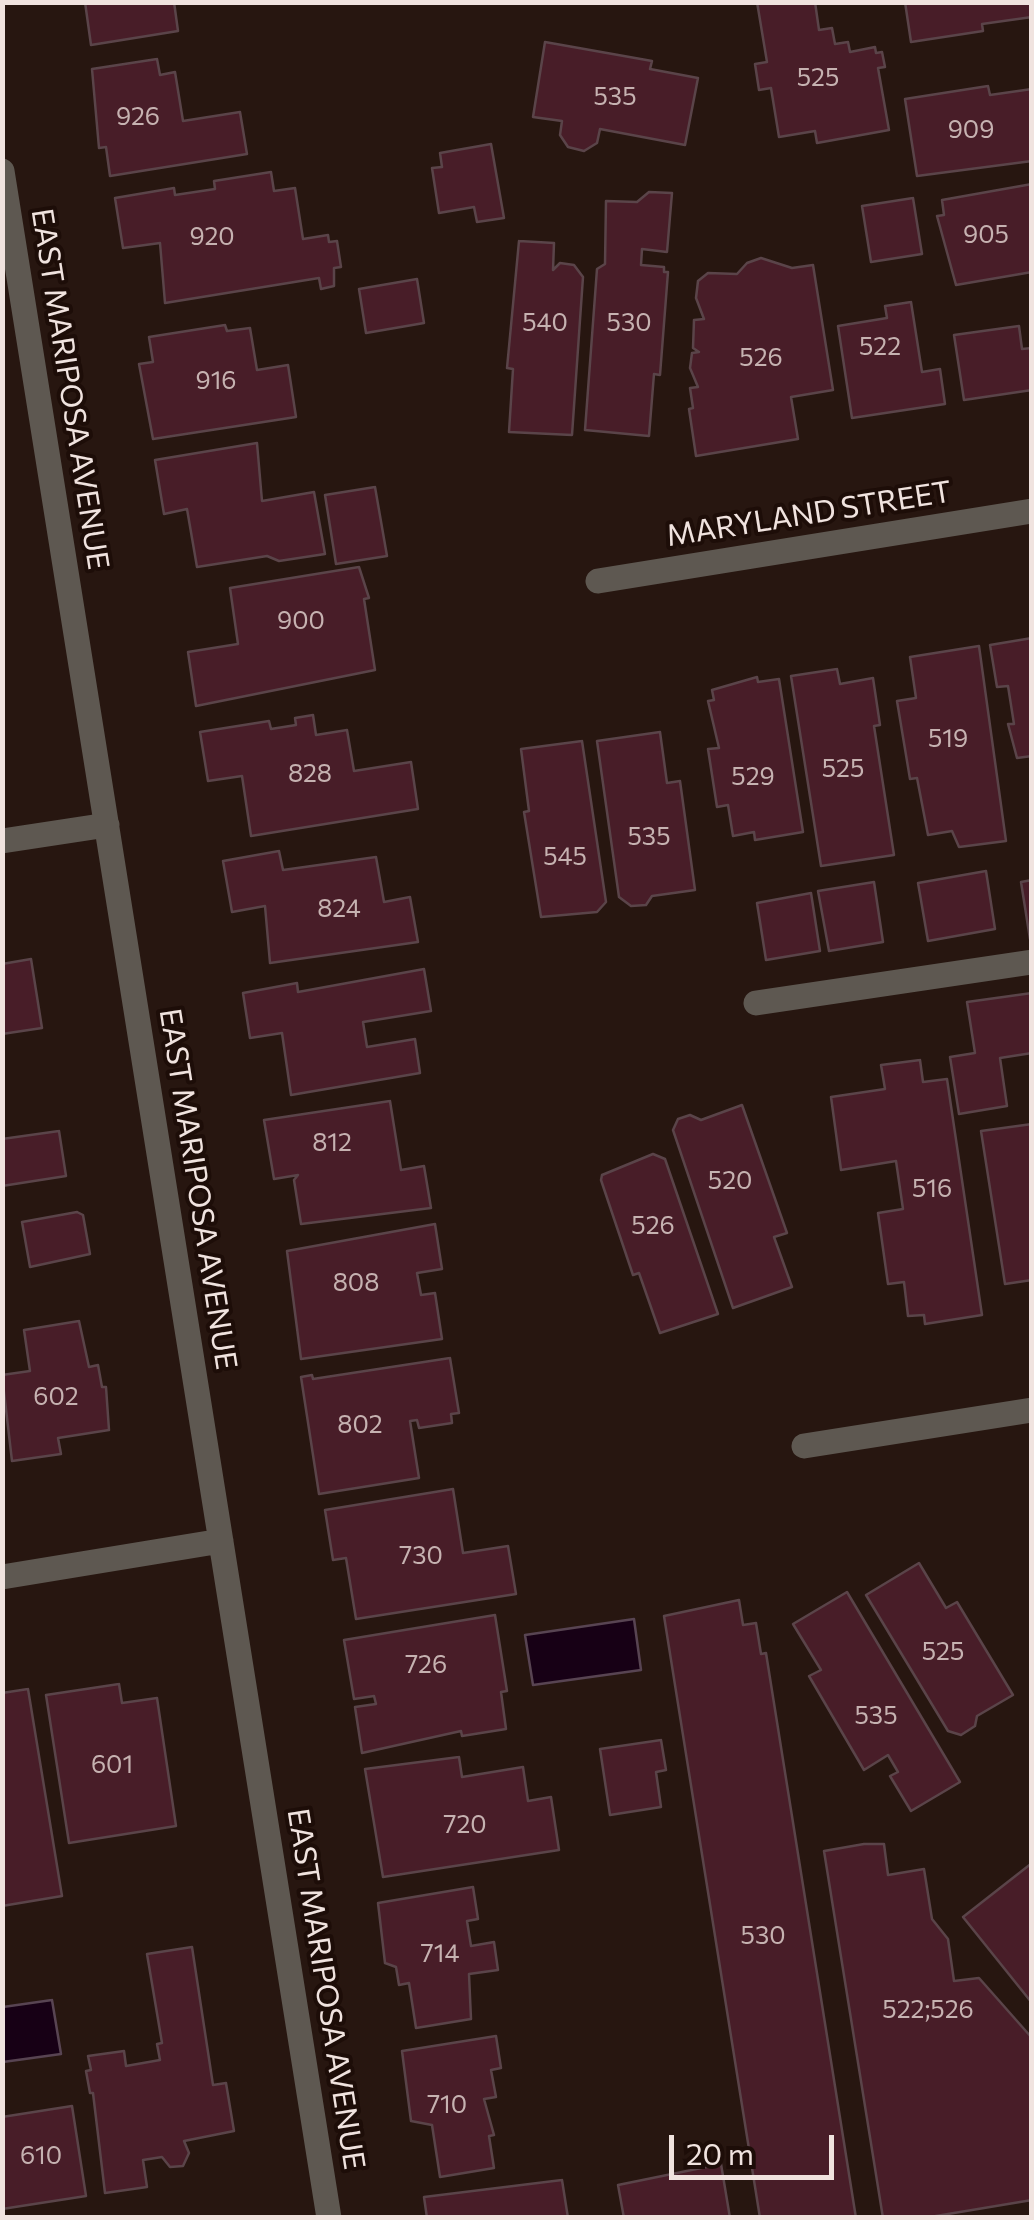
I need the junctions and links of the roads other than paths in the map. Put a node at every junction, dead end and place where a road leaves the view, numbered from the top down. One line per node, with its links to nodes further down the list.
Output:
1 (2, 171): 4 (street, EAST MARIPOSA AVENUE)
2 (1032, 511): 3 (street, MARYLAND STREET)
3 (598, 581)
4 (107, 824): 5 (street); 10 (street, EAST MARIPOSA AVENUE)
5 (2, 841)
6 (1032, 962): 7 (street)
7 (756, 1003)
8 (1032, 1410): 9 (street)
9 (804, 1446)
10 (221, 1541): 11 (street); 12 (street, EAST MARIPOSA AVENUE)
11 (2, 1577)
12 (329, 2218)

